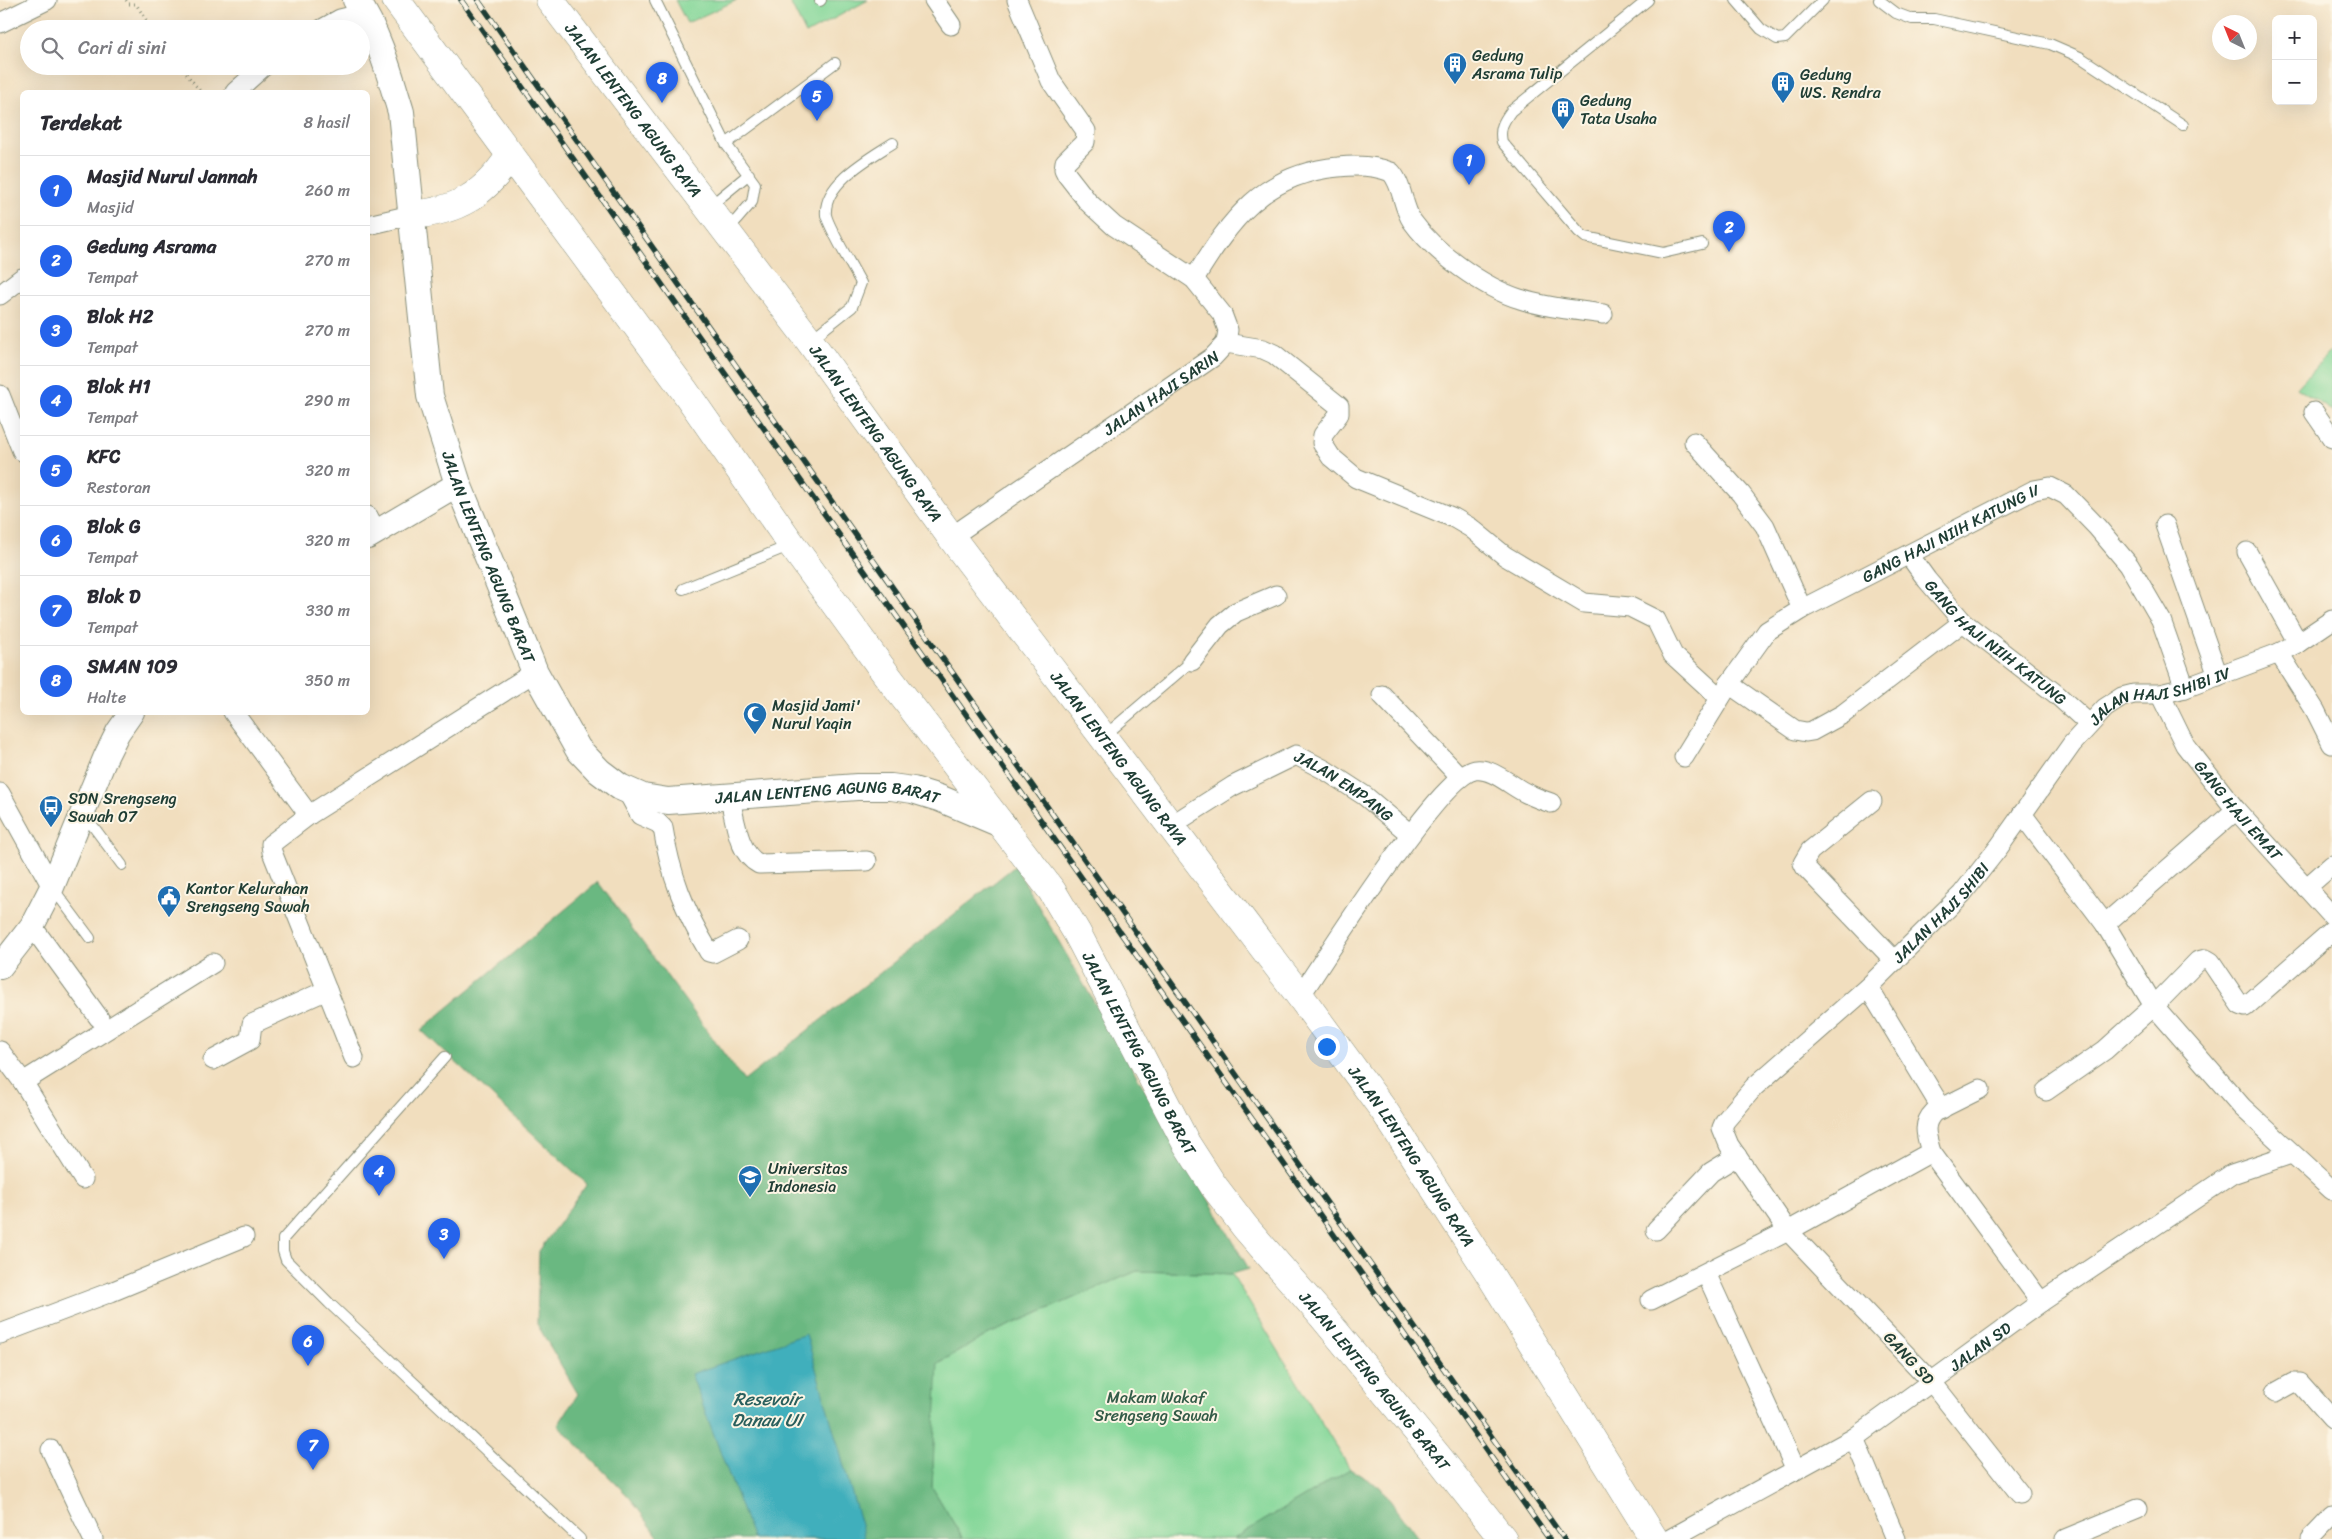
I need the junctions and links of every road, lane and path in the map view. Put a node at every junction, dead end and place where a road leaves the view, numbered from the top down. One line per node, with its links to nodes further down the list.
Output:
1 (47, 0): 17 (street)
2 (126, 0): 14 (path)
3 (396, 0): 20 (main road)
4 (422, 0): 20 (main road)
5 (655, 0): 28 (lane)
6 (934, 0): 18 (street)
7 (1017, 0): 37 (street, JALAN HAJI SARIN)
8 (1648, 0): 35 (lane)
9 (1736, 0): 10 (lane)
10 (1823, 0)
11 (1879, 0): 26 (lane)
12 (555, 4): 31 (main road, JALAN LENTENG AGUNG RAYA)
13 (360, 6): 15 (street); 16 (main road, JALAN LENTENG AGUNG BARAT)
14 (146, 20)
15 (338, 20)
16 (366, 20)
17 (0, 24)
18 (950, 25)
19 (370, 30): 32 (main road, JALAN LENTENG AGUNG BARAT)
20 (419, 31): 29 (main road)
21 (835, 63): 28 (lane)
22 (187, 75): 24 (path)
23 (254, 75): 25 (street)
24 (199, 90)
25 (237, 90)
26 (2183, 125)
27 (893, 143): 40 (lane)
28 (726, 144): 30 (lane)
29 (510, 156): 32 (main road); 51 (main road)
30 (749, 174): 31 (lane); 34 (lane)
31 (707, 208): 34 (main road, JALAN LENTENG AGUNG RAYA)
32 (411, 215): 33 (street); 47 (main road, JALAN LENTENG AGUNG BARAT)
33 (370, 225)
34 (726, 232): 40 (main road, JALAN LENTENG AGUNG RAYA)
35 (1702, 244)
36 (20, 280): 38 (street)
37 (1194, 280): 39 (street); 41 (street, JALAN HAJI SARIN)
38 (0, 295)
39 (1603, 314)
40 (809, 340): 50 (main road, JALAN LENTENG AGUNG RAYA)
41 (1226, 343): 50 (street, JALAN HAJI SARIN); 65 (street)
42 (0, 395): 46 (street)
43 (2314, 412): 44 (street)
44 (2332, 438)
45 (1694, 442): 56 (street)
46 (20, 446)
47 (458, 484): 49 (street); 62 (main road, JALAN LENTENG AGUNG BARAT)
48 (2165, 525): 63 (street)
49 (370, 528)
50 (951, 537): 71 (main road, JALAN LENTENG AGUNG RAYA)
51 (792, 545): 54 (lane); 84 (main road)
52 (2247, 552): 59 (street)
53 (1909, 555): 56 (street, GANG HAJI NIIH KATUNG II); 57 (street, GANG HAJI NIIH KATUNG); 64 (street, GANG HAJI NIIH KATUNG II)
54 (684, 589)
55 (1276, 595): 61 (street)
56 (1802, 609): 65 (street, GANG HAJI NIIH KATUNG II)
57 (1963, 622): 65 (street); 70 (street, GANG HAJI NIIH KATUNG)
58 (2330, 625): 59 (street, JALAN HAJI SHIBI IV)
59 (2298, 643): 60 (street, JALAN HAJI SHIBI IV)
60 (2278, 653): 63 (street, JALAN HAJI SHIBI IV); 72 (street)
61 (1192, 661): 71 (lane)
62 (535, 672): 75 (main road, JALAN LENTENG AGUNG BARAT); 83 (street)
63 (2218, 676): 64 (street, JALAN HAJI SHIBI IV)
64 (2185, 688): 66 (street, JALAN HAJI SHIBI IV)
65 (1724, 691): 73 (street, GANG HAJI NIIH KATUNG II)
66 (2160, 694): 70 (street, JALAN HAJI SHIBI IV); 80 (street, GANG HAJI EMAT)
67 (1382, 695): 74 (street)
68 (130, 715): 81 (street)
69 (235, 715): 83 (street)
70 (2088, 724): 82 (street, JALAN HAJI SHIBI IV)
71 (1103, 737): 85 (main road, JALAN LENTENG AGUNG RAYA)
72 (2332, 744)
73 (1684, 757)
74 (1460, 777): 79 (street); 86 (street)
75 (628, 791): 77 (main road, JALAN LENTENG AGUNG BARAT); 97 (street)
76 (0, 792): 90 (street)
77 (729, 795): 84 (main road, JALAN LENTENG AGUNG BARAT); 87 (street)
78 (1872, 801): 98 (street, JALAN HAJI SHIBI)
79 (1551, 803)
80 (2236, 810): 91 (street, GANG HAJI EMAT); 93 (street)
81 (84, 813): 88 (lane); 90 (street)
82 (2022, 814): 93 (street); 98 (street, JALAN HAJI SHIBI)
83 (309, 815): 102 (street)
84 (1003, 825): 137 (main road, JALAN LENTENG AGUNG BARAT)
85 (1170, 826): 86 (street, JALAN EMPANG); 103 (main road, JALAN LENTENG AGUNG RAYA)
86 (1410, 834): 103 (street)
87 (867, 861)
88 (122, 865)
89 (2332, 865): 91 (street)
90 (52, 887): 94 (street); 96 (lane)
91 (2306, 888): 92 (street, GANG HAJI EMAT)
92 (2332, 916)
93 (2105, 924): 104 (street)
94 (32, 926): 100 (street); 105 (street)
95 (2332, 931): 104 (street)
96 (90, 938)
97 (738, 940)
98 (1895, 961): 101 (street, GANG SD)
99 (213, 963): 110 (street)
100 (0, 967)
101 (1868, 987): 113 (street); 116 (street, GANG SD)
102 (327, 990): 108 (street); 109 (street)
103 (1300, 996): 138 (main road, JALAN LENTENG AGUNG RAYA)
104 (2154, 1006): 112 (street); 115 (street)
105 (99, 1018)
106 (0, 1051): 110 (street)
107 (445, 1057): 136 (lane)
108 (354, 1058)
109 (213, 1060)
110 (23, 1082): 117 (street)
111 (1980, 1089): 113 (street)
112 (2046, 1091)
113 (1942, 1108): 114 (street)
114 (1931, 1152): 120 (street); 124 (street)
115 (2291, 1154): 118 (street); 124 (street, JALAN SD)
116 (1737, 1156): 119 (street); 120 (street, GANG SD)
117 (83, 1180)
118 (2332, 1190)
119 (1656, 1230)
120 (1788, 1231): 122 (street); 126 (street, GANG SD)
121 (244, 1237): 125 (street)
122 (1706, 1273): 123 (street); 131 (street)
123 (1651, 1300)
124 (2041, 1302): 126 (street, JALAN SD)
125 (0, 1334)
126 (1931, 1381): 129 (street, JALAN SD); 132 (street, GANG SD)
127 (2275, 1394): 128 (street)
128 (2332, 1420)
129 (1854, 1438): 131 (street, JALAN SD); 140 (street)
130 (51, 1450): 135 (street)
131 (1796, 1470): 139 (street, JALAN SD)
132 (2020, 1494)
133 (2138, 1509): 141 (street)
134 (2332, 1517): 142 (street)
135 (93, 1539)
136 (580, 1539)
137 (1503, 1539)
138 (1654, 1539)
139 (1670, 1539)
140 (1896, 1539)
141 (2065, 1539)
142 (2311, 1539)

